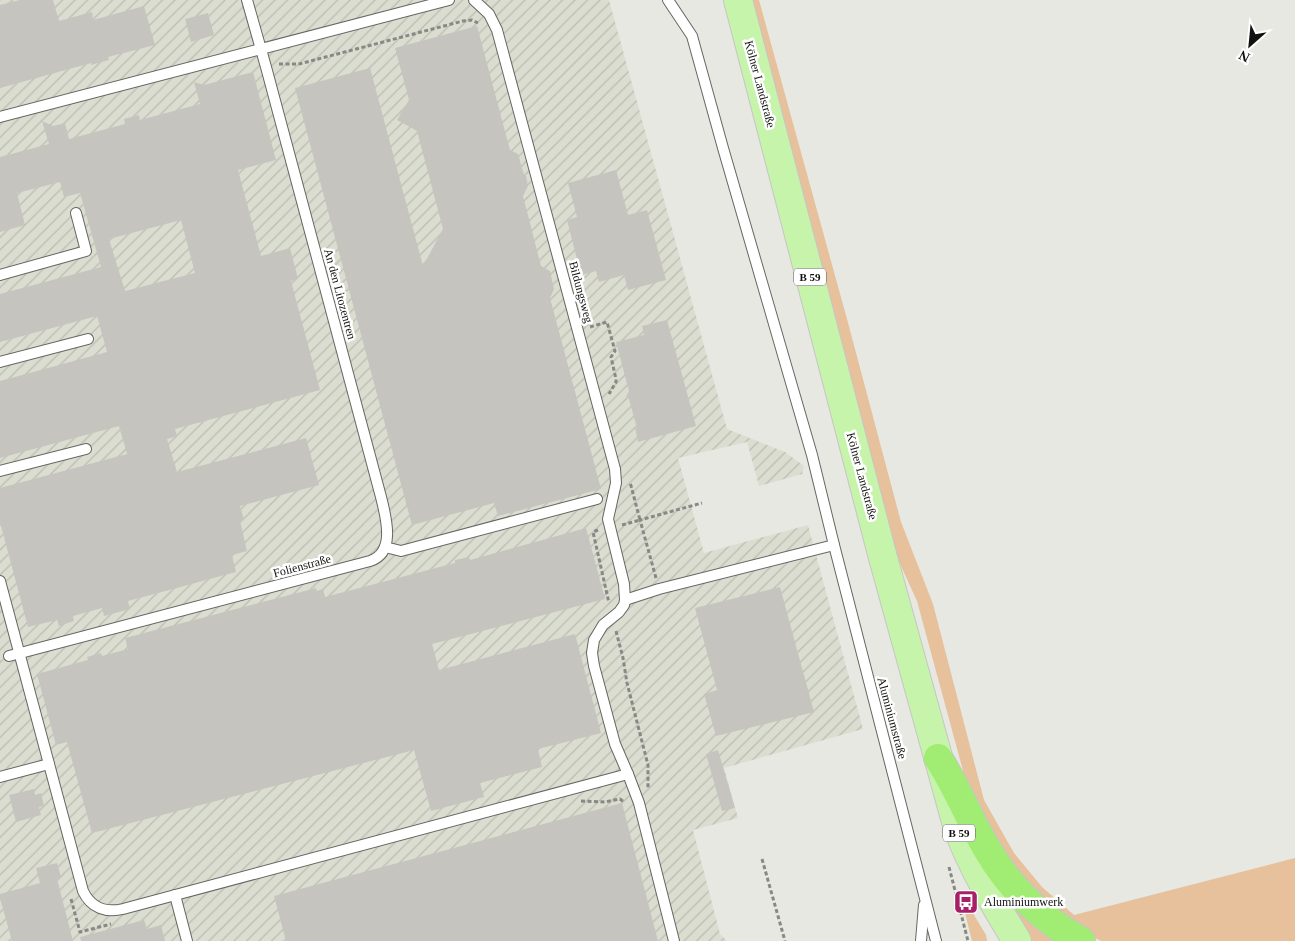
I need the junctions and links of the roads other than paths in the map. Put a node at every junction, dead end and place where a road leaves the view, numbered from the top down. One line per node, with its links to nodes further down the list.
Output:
1 (247, 0): 6 (lane, An den Litozentren)
2 (448, 0): 6 (lane)
3 (474, 0): 18 (lane, Bildungsweg)
4 (668, 0): 15 (lane, Aluminiumstraße)
5 (738, 0): 21 (main road, Kölner Landstraße / B 59)
6 (260, 49): 7 (lane); 16 (lane, An den Litozentren)
7 (0, 117)
8 (76, 213): 9 (lane)
9 (0, 274)
10 (88, 339): 11 (lane)
11 (0, 362)
12 (86, 449): 13 (lane)
13 (0, 471)
14 (597, 499): 16 (lane)
15 (834, 545): 18 (lane); 26 (lane, Aluminiumstraße)
16 (385, 547): 19 (lane, Folienstraße)
17 (0, 581): 19 (lane)
18 (625, 600): 23 (lane)
19 (20, 654): 20 (lane, Folienstraße); 22 (lane)
20 (9, 656)
21 (938, 758): 31 (main road, Kölner Landstraße / B 59); 32 (highway)
22 (49, 764): 24 (lane); 25 (lane)
23 (628, 774): 25 (lane); 28 (lane)
24 (0, 778)
25 (175, 895): 27 (lane)
26 (925, 896): 29 (lane, Aluminiumstraße); 30 (lane, Aluminiumstraße)
27 (187, 941)
28 (674, 941)
29 (921, 941)
30 (936, 941)
31 (1017, 941)
32 (1081, 941)

